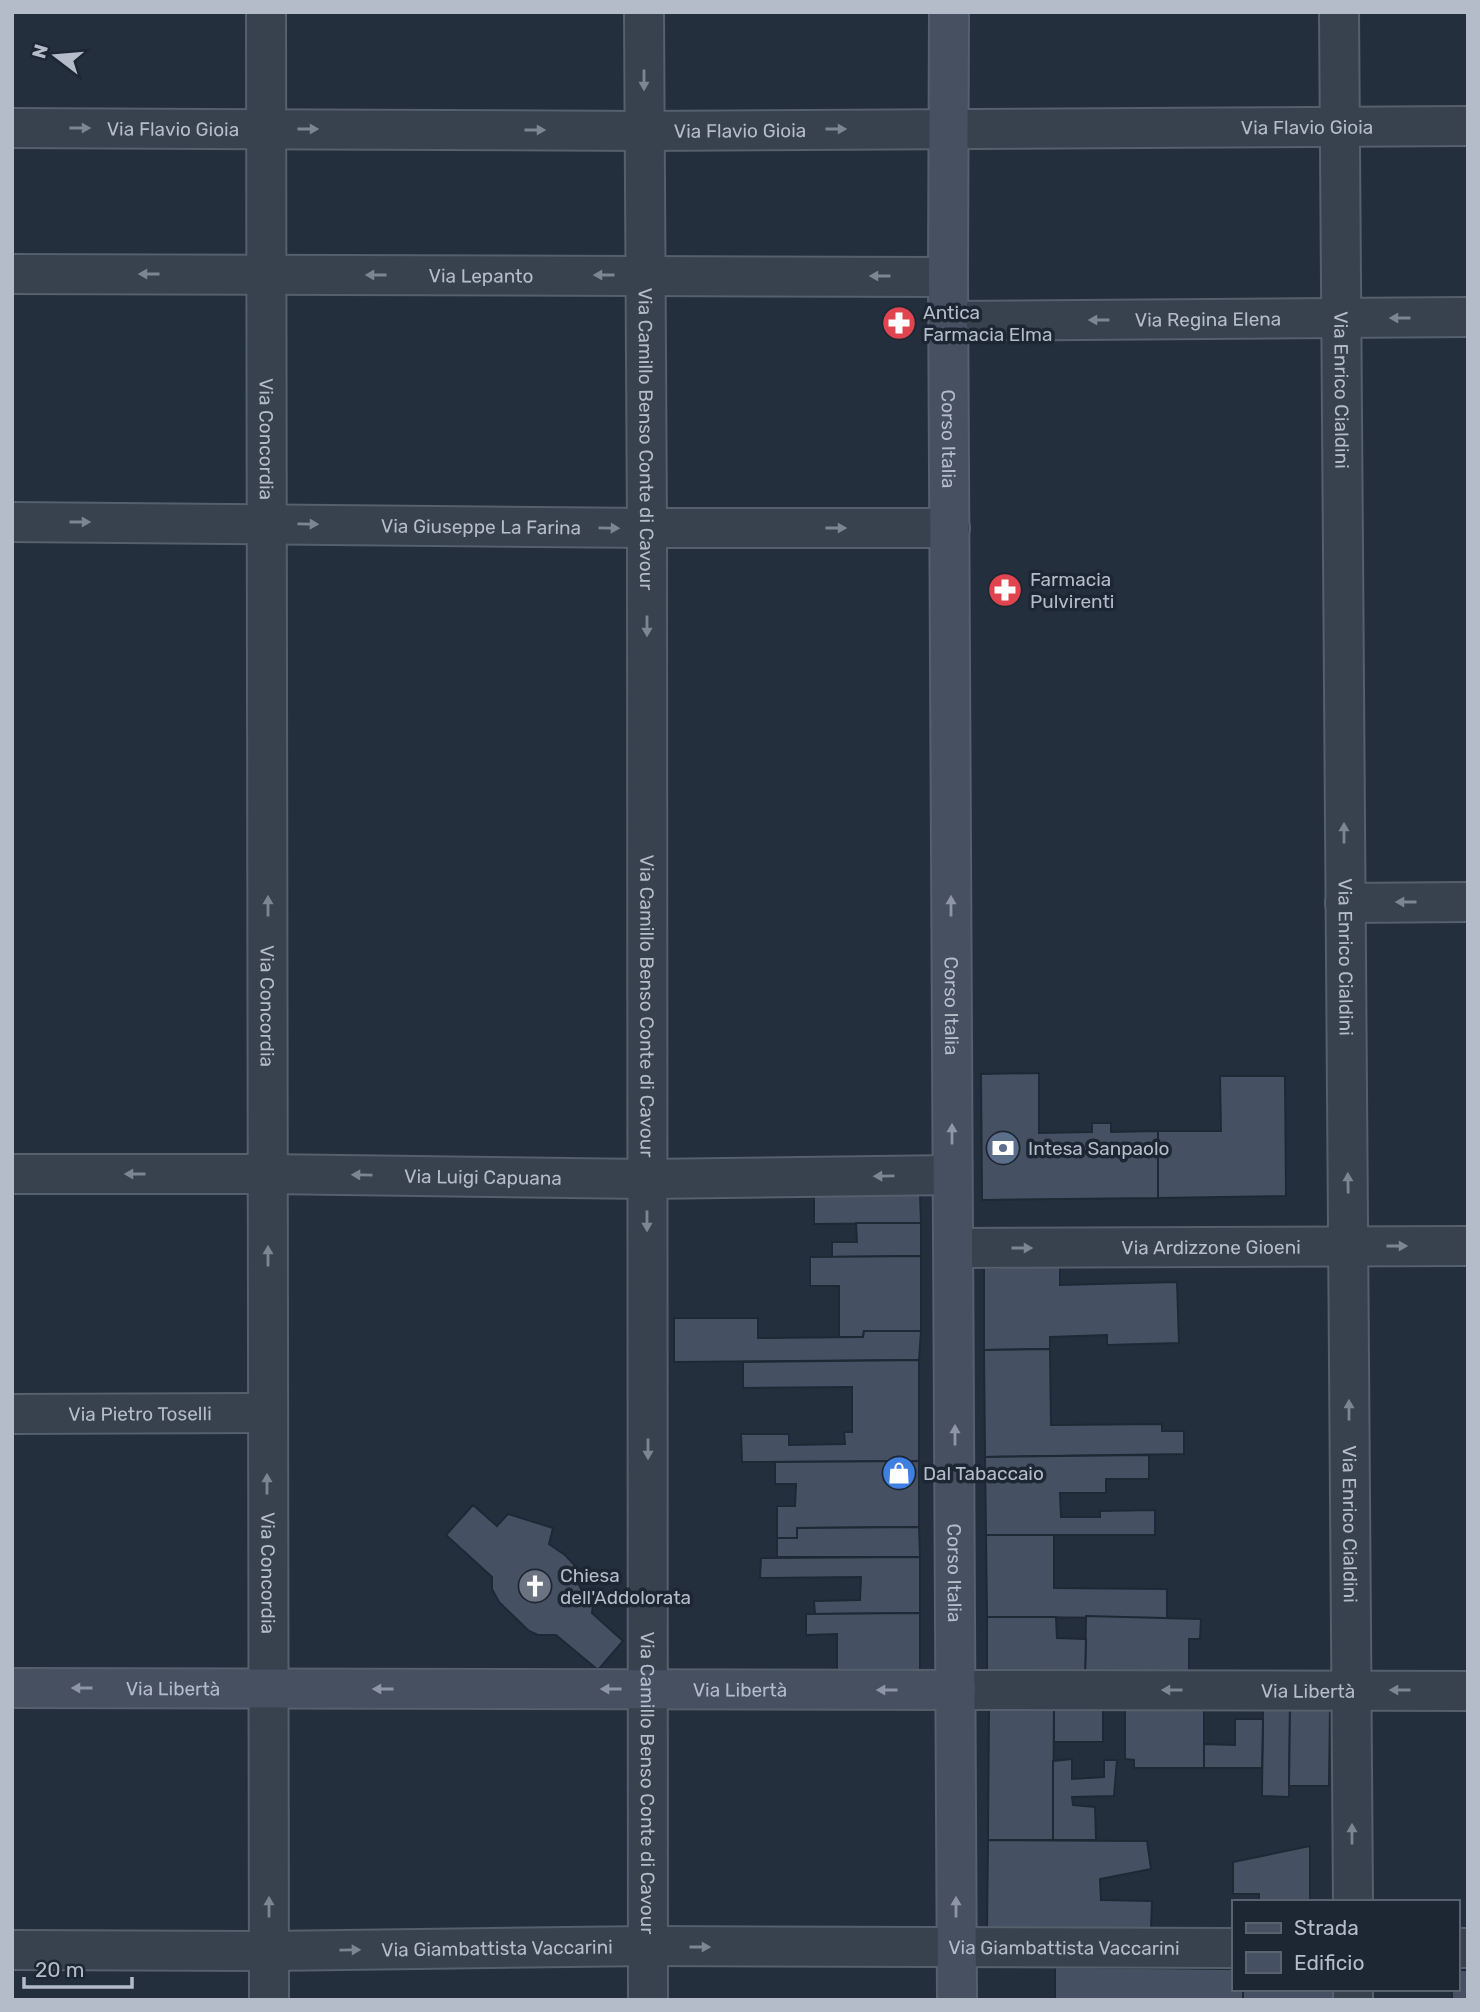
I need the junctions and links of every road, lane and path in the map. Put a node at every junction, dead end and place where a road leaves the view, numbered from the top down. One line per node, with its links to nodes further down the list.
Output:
1 (266, 12): 8 (street, Via Concordia)
2 (644, 12): 10 (street, Via Camillo Benso Conte di Cavour, one-way to 10)
3 (949, 12): 9 (street, Corso Italia)
4 (1339, 12): 6 (street, Via Enrico Cialdini)
5 (1468, 126): 6 (street, Via Flavio Gioia)
6 (1340, 127): 9 (street, Via Flavio Gioia); 16 (street, Via Enrico Cialdini)
7 (12, 128): 8 (street, Via Flavio Gioia, one-way to 8)
8 (267, 129): 10 (street, Via Flavio Gioia, one-way to 10); 12 (street, Via Concordia)
9 (950, 129): 10 (street, Via Flavio Gioia, one-way to 9); 14 (street, Corso Italia)
10 (644, 131): 13 (street, Via Camillo Benso Conte di Cavour)
11 (12, 274): 12 (street, Via Lepanto, one-way to 11)
12 (265, 275): 13 (street, Via Lepanto, one-way to 12); 19 (street, Via Concordia)
13 (645, 275): 14 (street, Via Lepanto, one-way to 13); 20 (street, Via Camillo Benso Conte di Cavour)
14 (948, 277): 17 (street, Corso Italia)
15 (1468, 317): 16 (street, Via Regina Elena, one-way to 16)
16 (1341, 318): 17 (street, Via Regina Elena, one-way to 17); 23 (street, Via Enrico Cialdini, one-way to 16)
17 (949, 321): 21 (street, Corso Italia)
18 (12, 522): 19 (street, Via Giuseppe La Farina, one-way to 19)
19 (268, 523): 20 (street, Via Giuseppe La Farina, one-way to 20); 25 (street, Via Concordia, one-way to 19)
20 (647, 528): 21 (street, Via Giuseppe La Farina, one-way to 21); 27 (street, Via Camillo Benso Conte di Cavour, one-way to 27)
21 (950, 528): 26 (street, Corso Italia, one-way to 21)
22 (1468, 902): 23 (street, one-way to 23)
23 (1345, 903): 29 (street, Via Enrico Cialdini, one-way to 23)
24 (12, 1174): 25 (street, Via Luigi Capuana, one-way to 24)
25 (268, 1174): 27 (street, Via Luigi Capuana, one-way to 25); 32 (street, Via Concordia, one-way to 25)
26 (952, 1175): 27 (street, Via Luigi Capuana, one-way to 27); 30 (street, Corso Italia)
27 (647, 1179): 35 (street, Via Camillo Benso Conte di Cavour, one-way to 35)
28 (1468, 1246): 29 (street, Via Ardizzone Gioeni, one-way to 28)
29 (1348, 1247): 30 (street, Via Ardizzone Gioeni, one-way to 29); 37 (street, Via Enrico Cialdini, one-way to 29)
30 (954, 1248): 36 (street, Corso Italia, one-way to 30)
31 (12, 1413): 32 (street, Via Pietro Toselli)
32 (267, 1413): 34 (street, Via Concordia, one-way to 32)
33 (12, 1688): 34 (street, Via Libertà, one-way to 33)
34 (268, 1689): 35 (street, Via Libertà, one-way to 34); 44 (street, Via Concordia, one-way to 34)
35 (649, 1689): 36 (street, Via Libertà, one-way to 35); 40 (street, Via Camillo Benso Conte di Cavour)
36 (956, 1690): 37 (street, Via Libertà, one-way to 36); 41 (street, Corso Italia, one-way to 36)
37 (1351, 1690): 38 (street, Via Libertà, one-way to 37); 39 (street, Via Enrico Cialdini, one-way to 37)
38 (1468, 1690)
39 (1353, 1900)
40 (648, 1946): 41 (street, Via Giambattista Vaccarini, one-way to 41); 44 (street, Via Giambattista Vaccarini, one-way to 40); 46 (street, Via Camillo Benso Conte di Cavour)
41 (956, 1948): 42 (street, Via Giambattista Vaccarini); 47 (street, Corso Italia)
42 (1232, 1948)
43 (12, 1950): 44 (street, Via Giambattista Vaccarini)
44 (269, 1951): 45 (street, Via Concordia)
45 (269, 2000)
46 (648, 2000)
47 (957, 2000)

